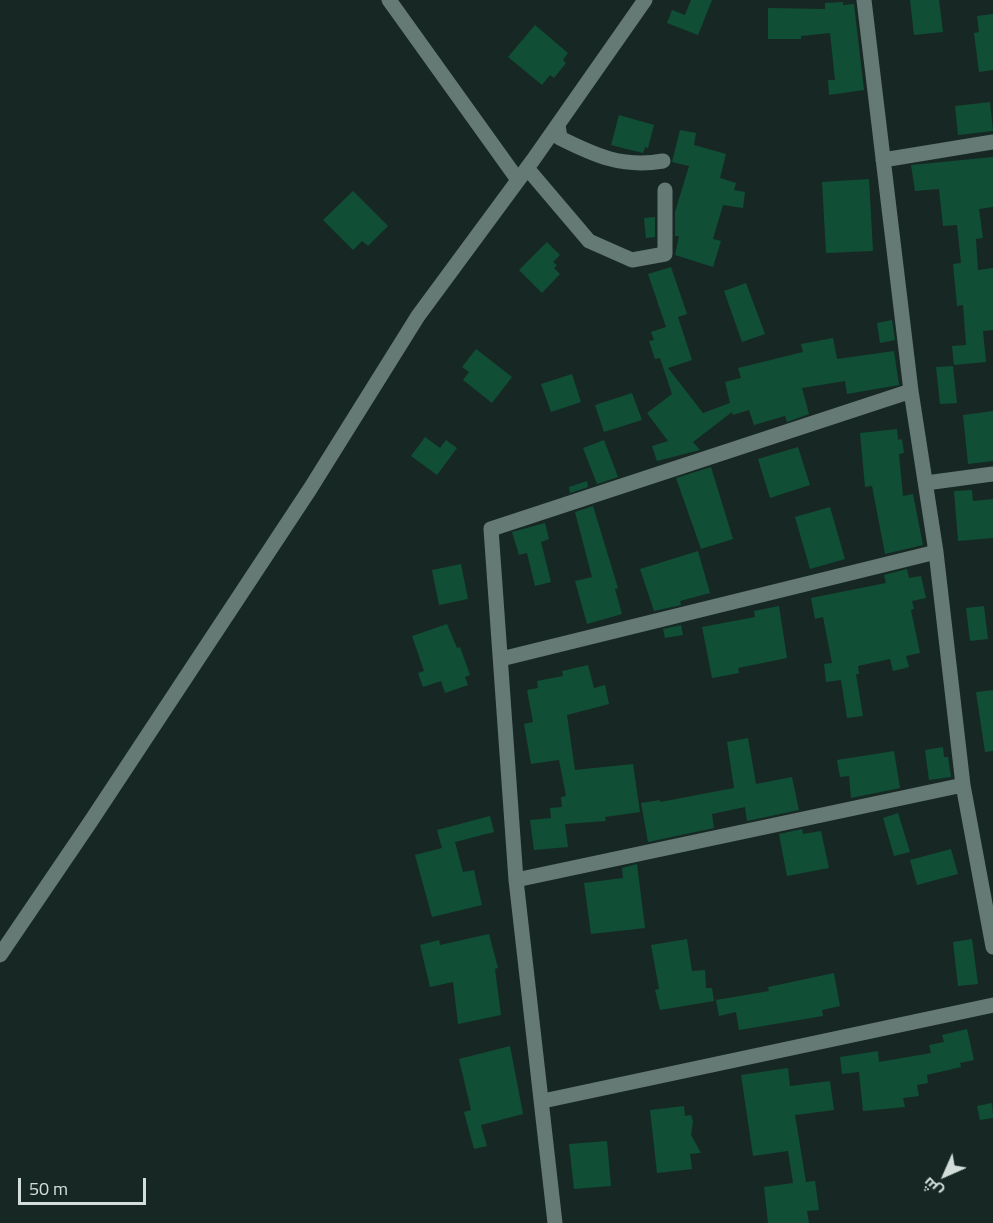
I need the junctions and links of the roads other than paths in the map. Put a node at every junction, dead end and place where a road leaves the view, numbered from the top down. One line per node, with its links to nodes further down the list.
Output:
1 (389, 0): 8 (street)
2 (645, 0): 4 (street)
3 (864, 0): 6 (street)
4 (558, 124): 7 (street); 8 (street)
5 (993, 142): 6 (street)
6 (883, 160): 10 (street)
7 (663, 161)
8 (523, 174): 9 (street); 18 (street)
9 (665, 190)
10 (911, 391): 12 (street); 14 (street)
11 (993, 474): 12 (street)
12 (926, 483): 13 (street)
13 (936, 552): 14 (street); 15 (street)
14 (501, 659): 16 (street)
15 (963, 785): 16 (street); 17 (street)
16 (516, 880): 20 (street)
17 (993, 947)
18 (0, 956)
19 (993, 1005): 20 (street)
20 (543, 1101): 21 (street)
21 (555, 1223)

